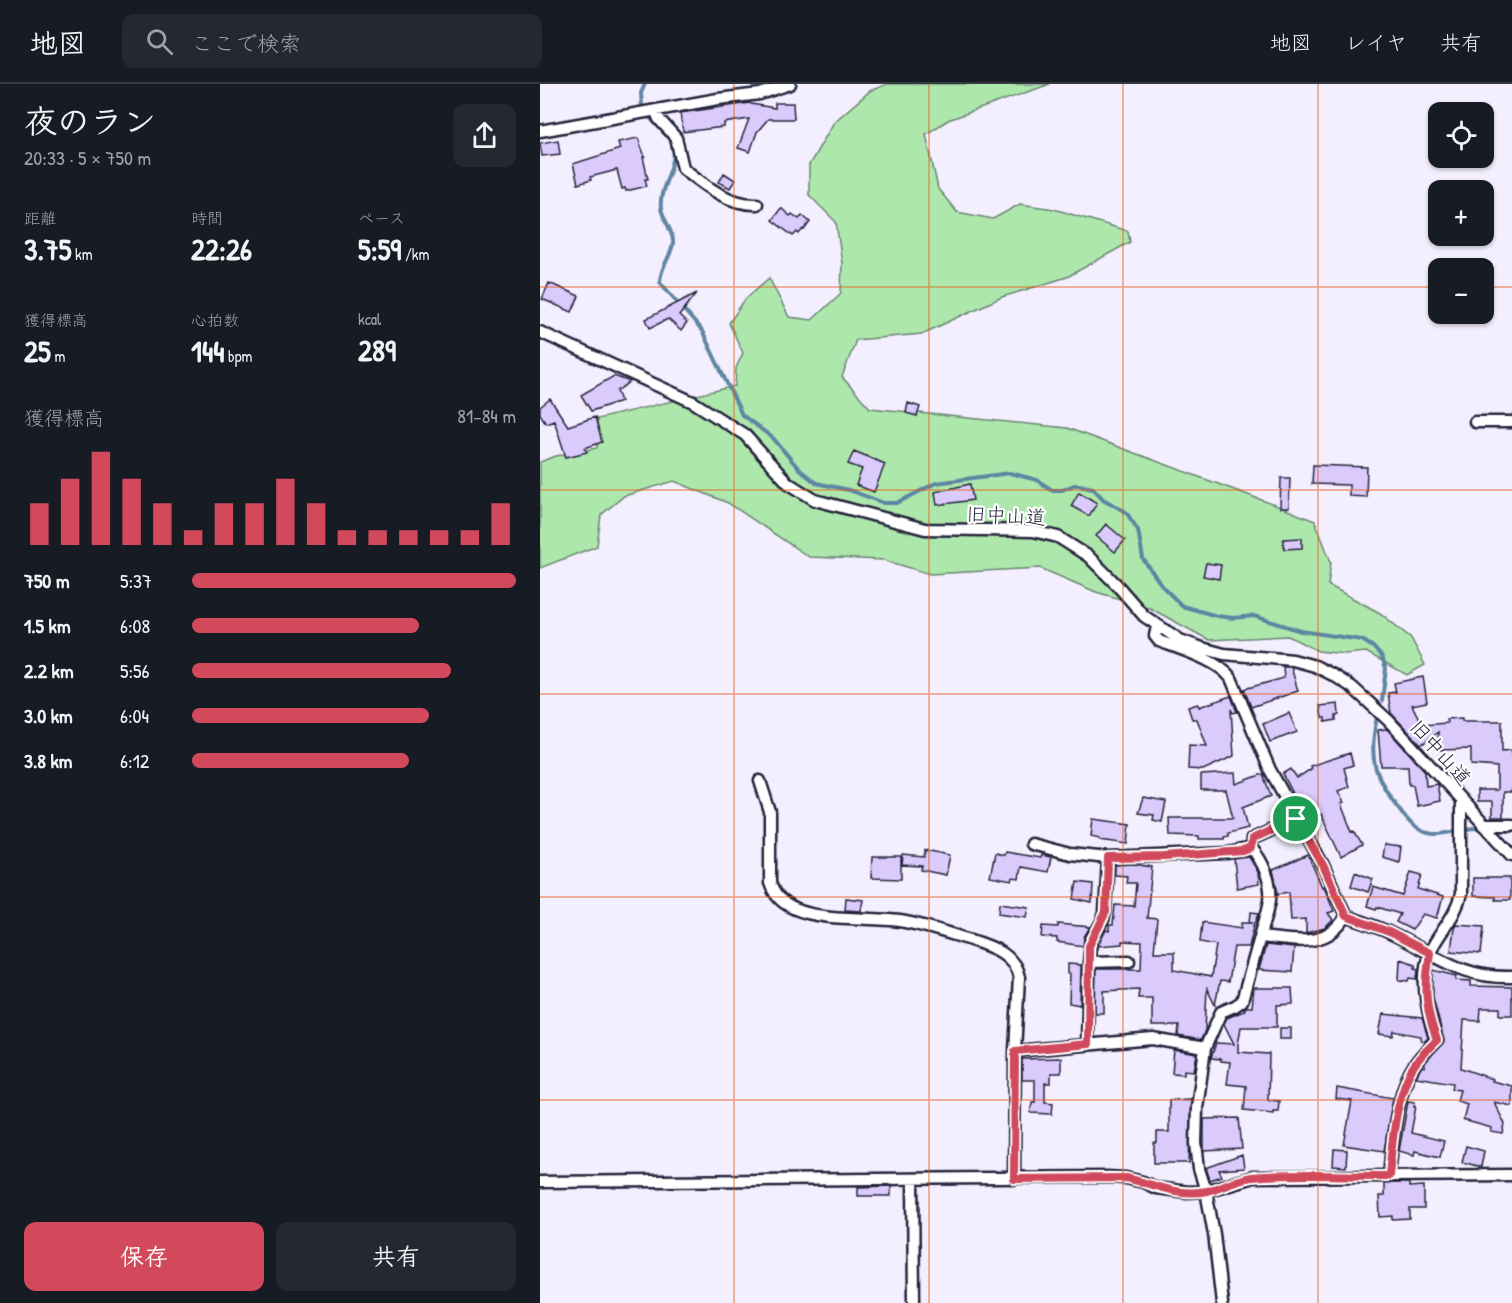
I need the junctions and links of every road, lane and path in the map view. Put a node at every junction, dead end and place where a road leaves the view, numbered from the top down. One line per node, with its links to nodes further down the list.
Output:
1 (790, 84): 2 (street)
2 (656, 112): 3 (street); 4 (street)
3 (540, 131)
4 (757, 204)
5 (540, 332): 8 (street, 旧中山道)
6 (1475, 422): 7 (street)
7 (1512, 422)
8 (1156, 626): 10 (street, 旧中山道); 11 (street)
9 (760, 781): 26 (street)
10 (1461, 802): 12 (street, 旧中山道); 20 (street)
11 (1296, 819): 15 (street); 18 (street)
12 (1484, 825): 13 (street); 16 (street, 旧中山道)
13 (1512, 825)
14 (1031, 844): 17 (street)
15 (1251, 848): 17 (street); 19 (street)
16 (1512, 855)
17 (1108, 858): 22 (street)
18 (1346, 916): 19 (street); 20 (street)
19 (1260, 937): 25 (street)
20 (1430, 953): 23 (street); 28 (street)
21 (1129, 961): 22 (street)
22 (1089, 962): 24 (street)
23 (1512, 977)
24 (1088, 1044): 25 (street); 26 (street)
25 (1205, 1048): 32 (street)
26 (1015, 1051): 29 (street)
27 (1512, 1174): 28 (street)
28 (1389, 1176): 32 (street)
29 (1014, 1179): 30 (street); 32 (street)
30 (913, 1180): 31 (street); 33 (street)
31 (540, 1182)
32 (1206, 1191): 34 (street)
33 (914, 1303)
34 (1222, 1303)

